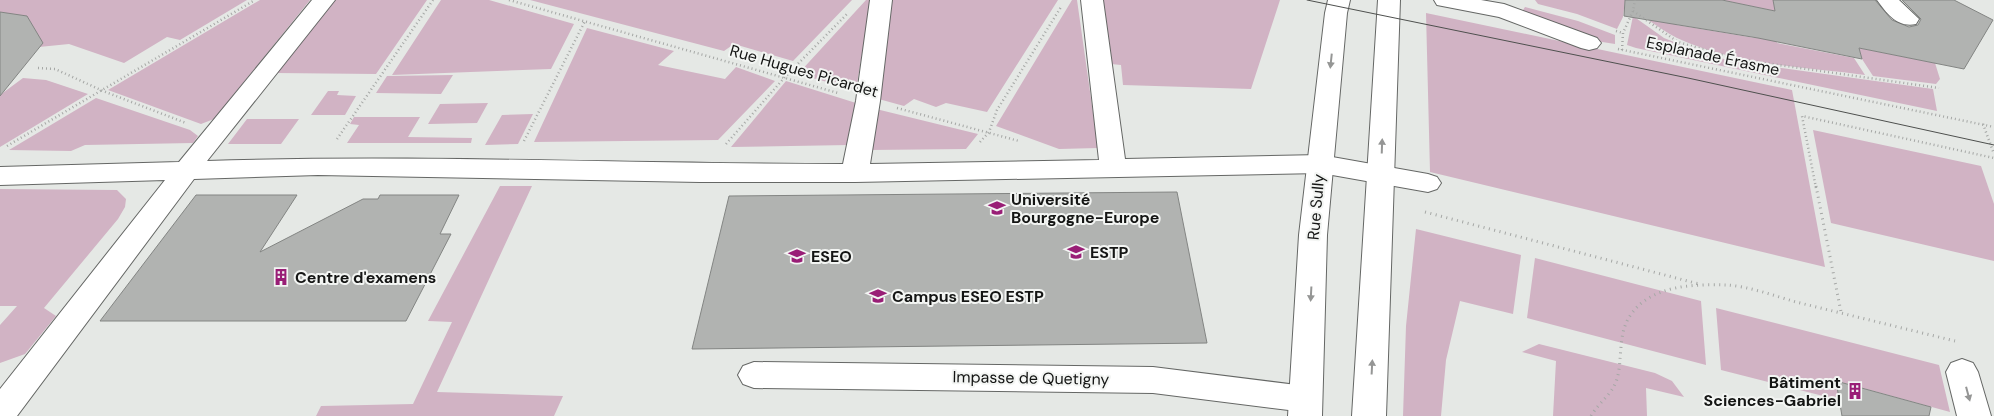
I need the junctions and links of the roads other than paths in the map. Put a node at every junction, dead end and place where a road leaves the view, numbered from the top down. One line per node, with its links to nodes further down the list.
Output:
1 (324, 0): 13 (street)
2 (881, 0): 14 (street)
3 (1092, 0): 12 (street)
4 (1340, 0): 11 (street, Rue Sully, one-way to 11)
5 (1389, 0): 15 (street, one-way to 5)
6 (1444, 0): 8 (street)
7 (1888, 0): 9 (street)
8 (1504, 5): 10 (street)
9 (1908, 19)
10 (1589, 43)
11 (1321, 164): 12 (street); 15 (street); 20 (street, Rue Sully, one-way to 20)
12 (1113, 169): 14 (street)
13 (187, 170): 14 (street); 16 (street); 21 (street)
14 (855, 173)
15 (1381, 174): 17 (street); 22 (street, one-way to 15)
16 (0, 176)
17 (1428, 183)
18 (1962, 372): 23 (street, one-way to 23)
19 (754, 375): 20 (street, Impasse de Quetigny)
20 (1305, 408)
21 (0, 413)
22 (1370, 416)
23 (1974, 416)

